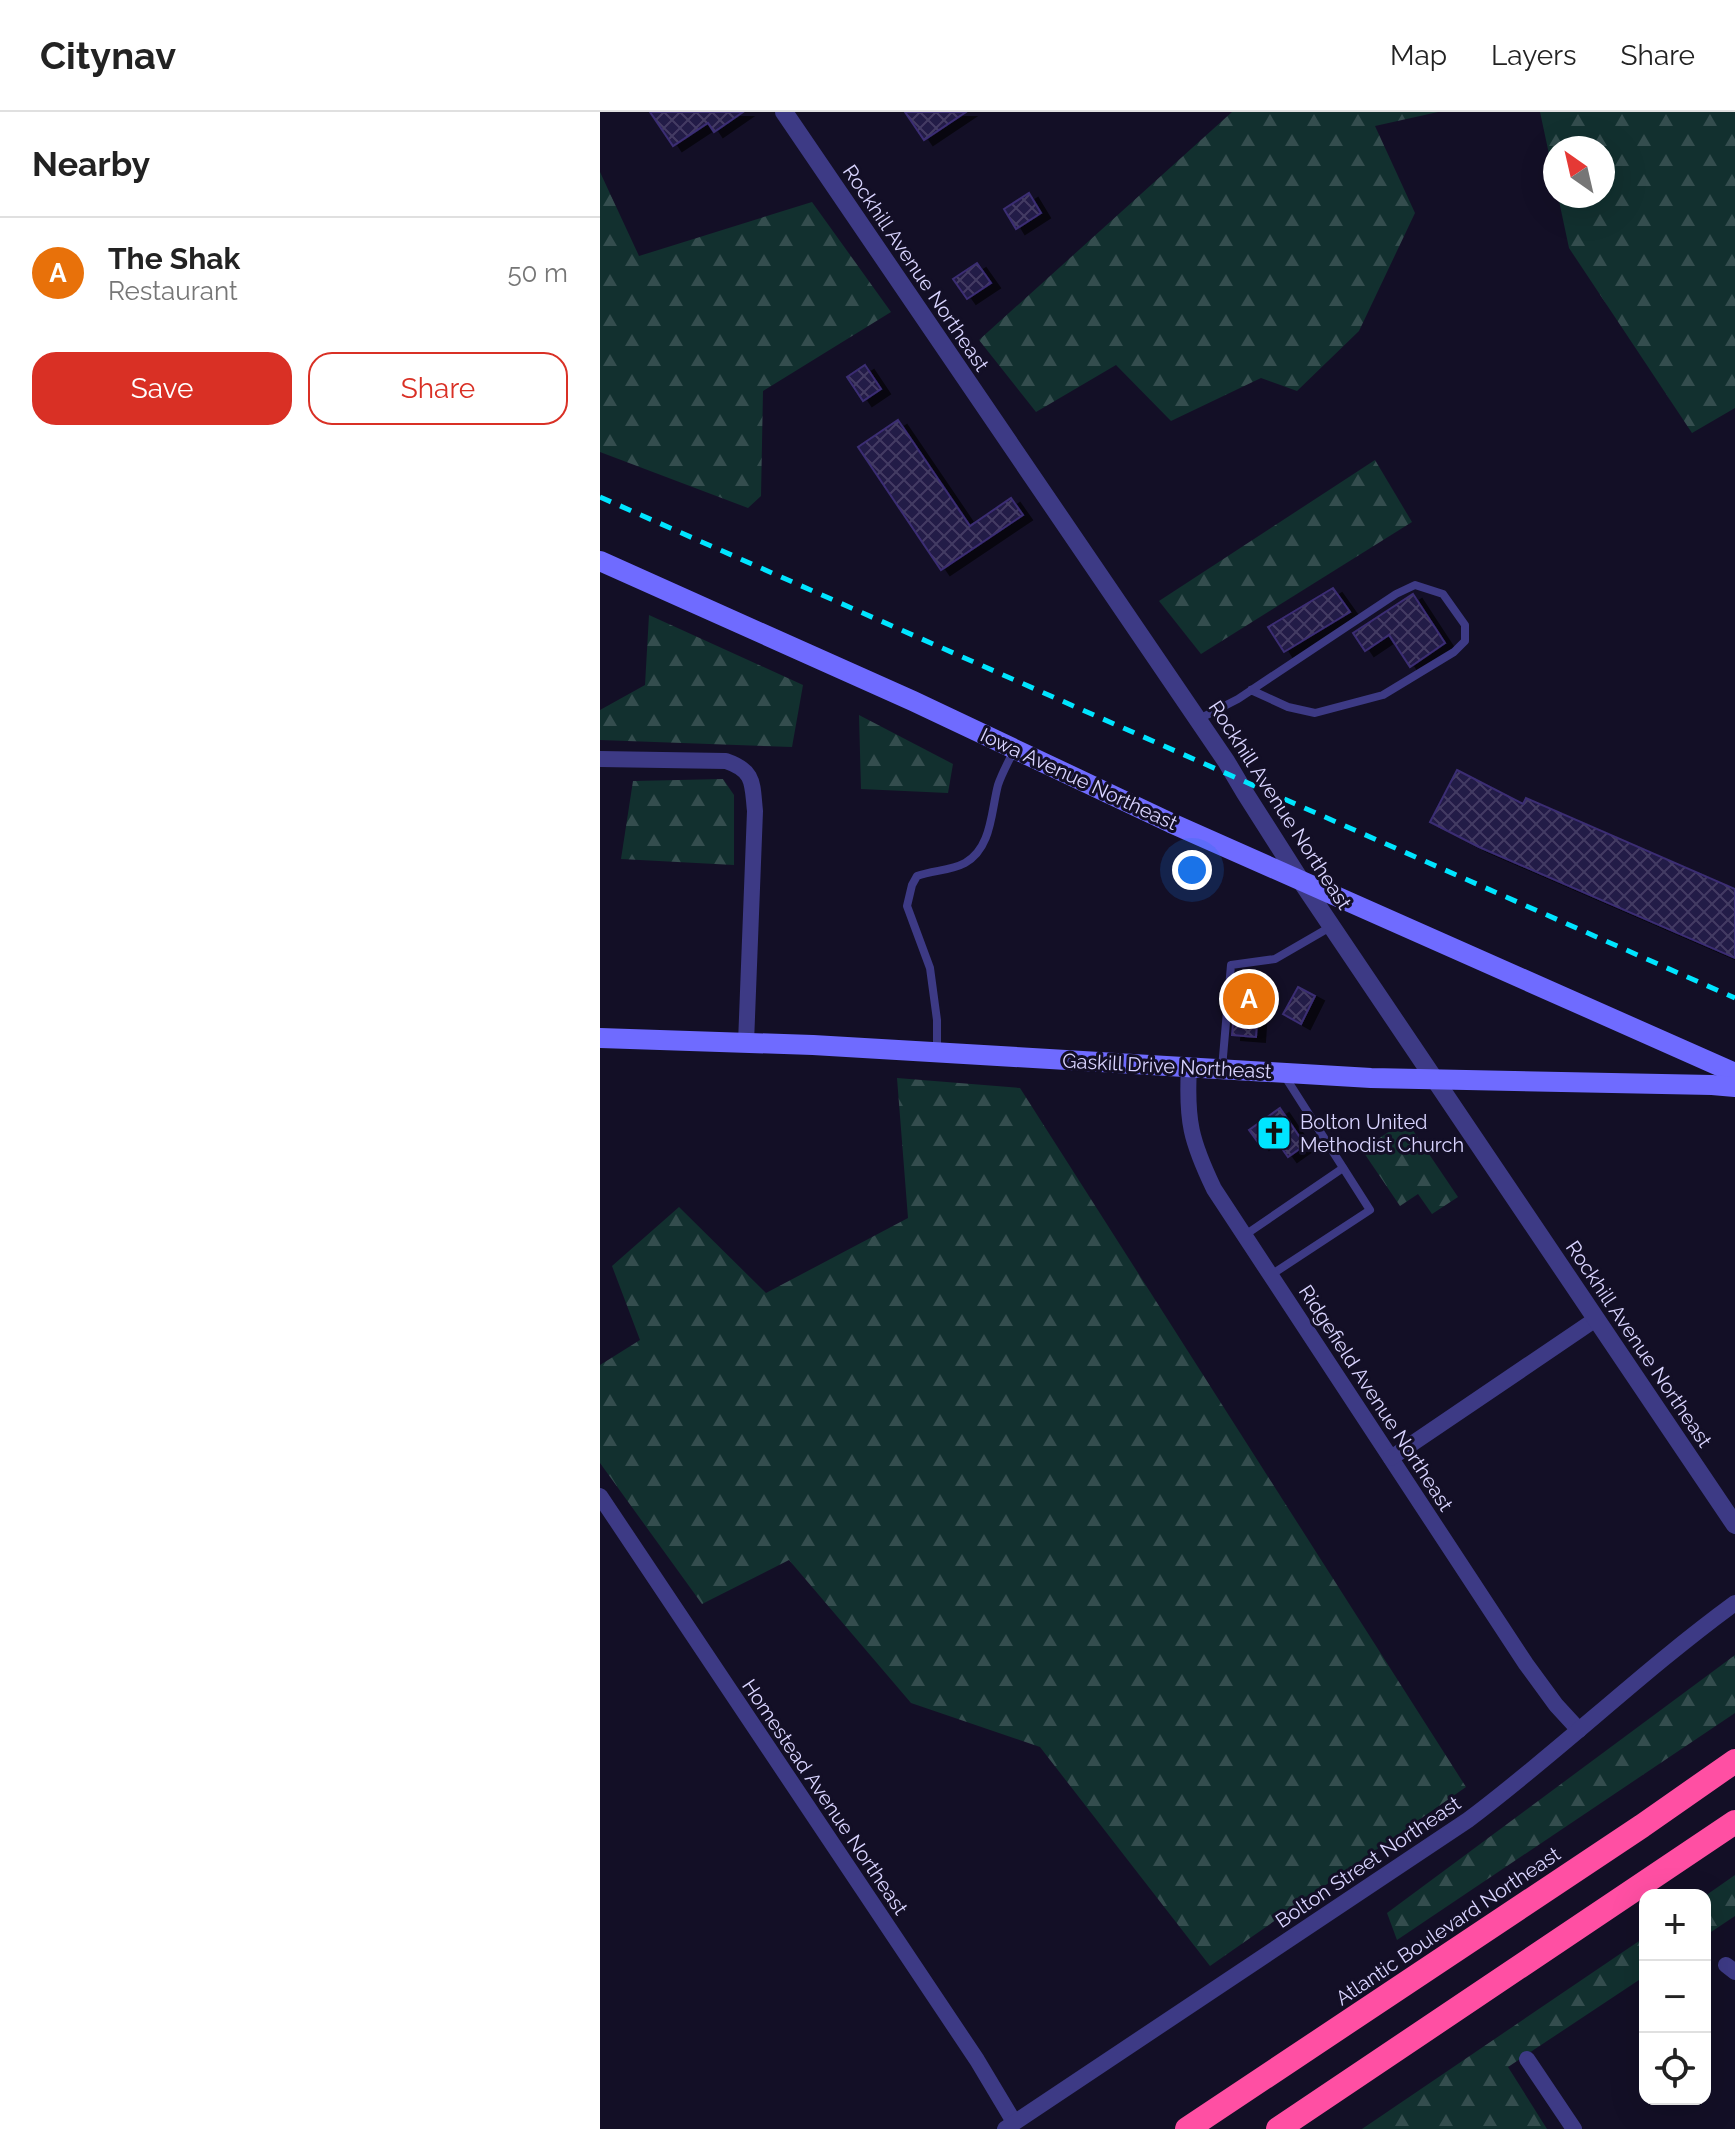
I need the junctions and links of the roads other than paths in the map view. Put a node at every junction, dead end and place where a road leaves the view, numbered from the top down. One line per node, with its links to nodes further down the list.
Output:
1 (784, 112): 4 (street, Rockhill Avenue Northeast)
2 (600, 561): 5 (main road, Iowa Avenue Northeast)
3 (1251, 690): 3 (lane); 4 (lane)
4 (1198, 720): 7 (street, Rockhill Avenue Northeast)
5 (1014, 749): 7 (main road, Iowa Avenue Northeast); 11 (lane)
6 (600, 759): 10 (street)
7 (1301, 881): 8 (street, Rockhill Avenue Northeast); 15 (main road, Iowa Avenue Northeast)
8 (1332, 926): 13 (lane); 16 (street, Rockhill Avenue Northeast)
9 (600, 1038): 10 (main road, Gaskill Drive Northeast)
10 (746, 1043): 11 (main road, Gaskill Drive Northeast)
11 (937, 1053): 12 (main road, Gaskill Drive Northeast)
12 (1189, 1067): 13 (main road, Gaskill Drive Northeast); 19 (street, Ridgefield Avenue Northeast)
13 (1222, 1069): 14 (main road, Gaskill Drive Northeast)
14 (1282, 1073): 16 (main road, Gaskill Drive Northeast); 18 (lane)
15 (1735, 1073)
16 (1435, 1080): 17 (main road, Gaskill Drive Northeast); 21 (street, Rockhill Avenue Northeast)
17 (1735, 1087)
18 (1343, 1168): 19 (lane); 20 (lane)
19 (1244, 1235): 20 (street, Ridgefield Avenue Northeast)
20 (1270, 1275): 22 (street, Ridgefield Avenue Northeast)
21 (1596, 1319): 22 (street); 24 (street, Rockhill Avenue Northeast)
22 (1391, 1458): 26 (street, Ridgefield Avenue Northeast)
23 (600, 1496): 30 (street, Homestead Avenue Northeast)
24 (1735, 1525)
25 (1735, 1603): 26 (street, Bolton Street Northeast)
26 (1579, 1730): 30 (street, Bolton Street Northeast)
27 (1735, 1761): 31 (highway, Atlantic Boulevard Northeast)
28 (1735, 1822): 32 (highway)
29 (1527, 2059): 33 (street)
30 (1010, 2126)
31 (1187, 2129)
32 (1278, 2129)
33 (1574, 2129)

